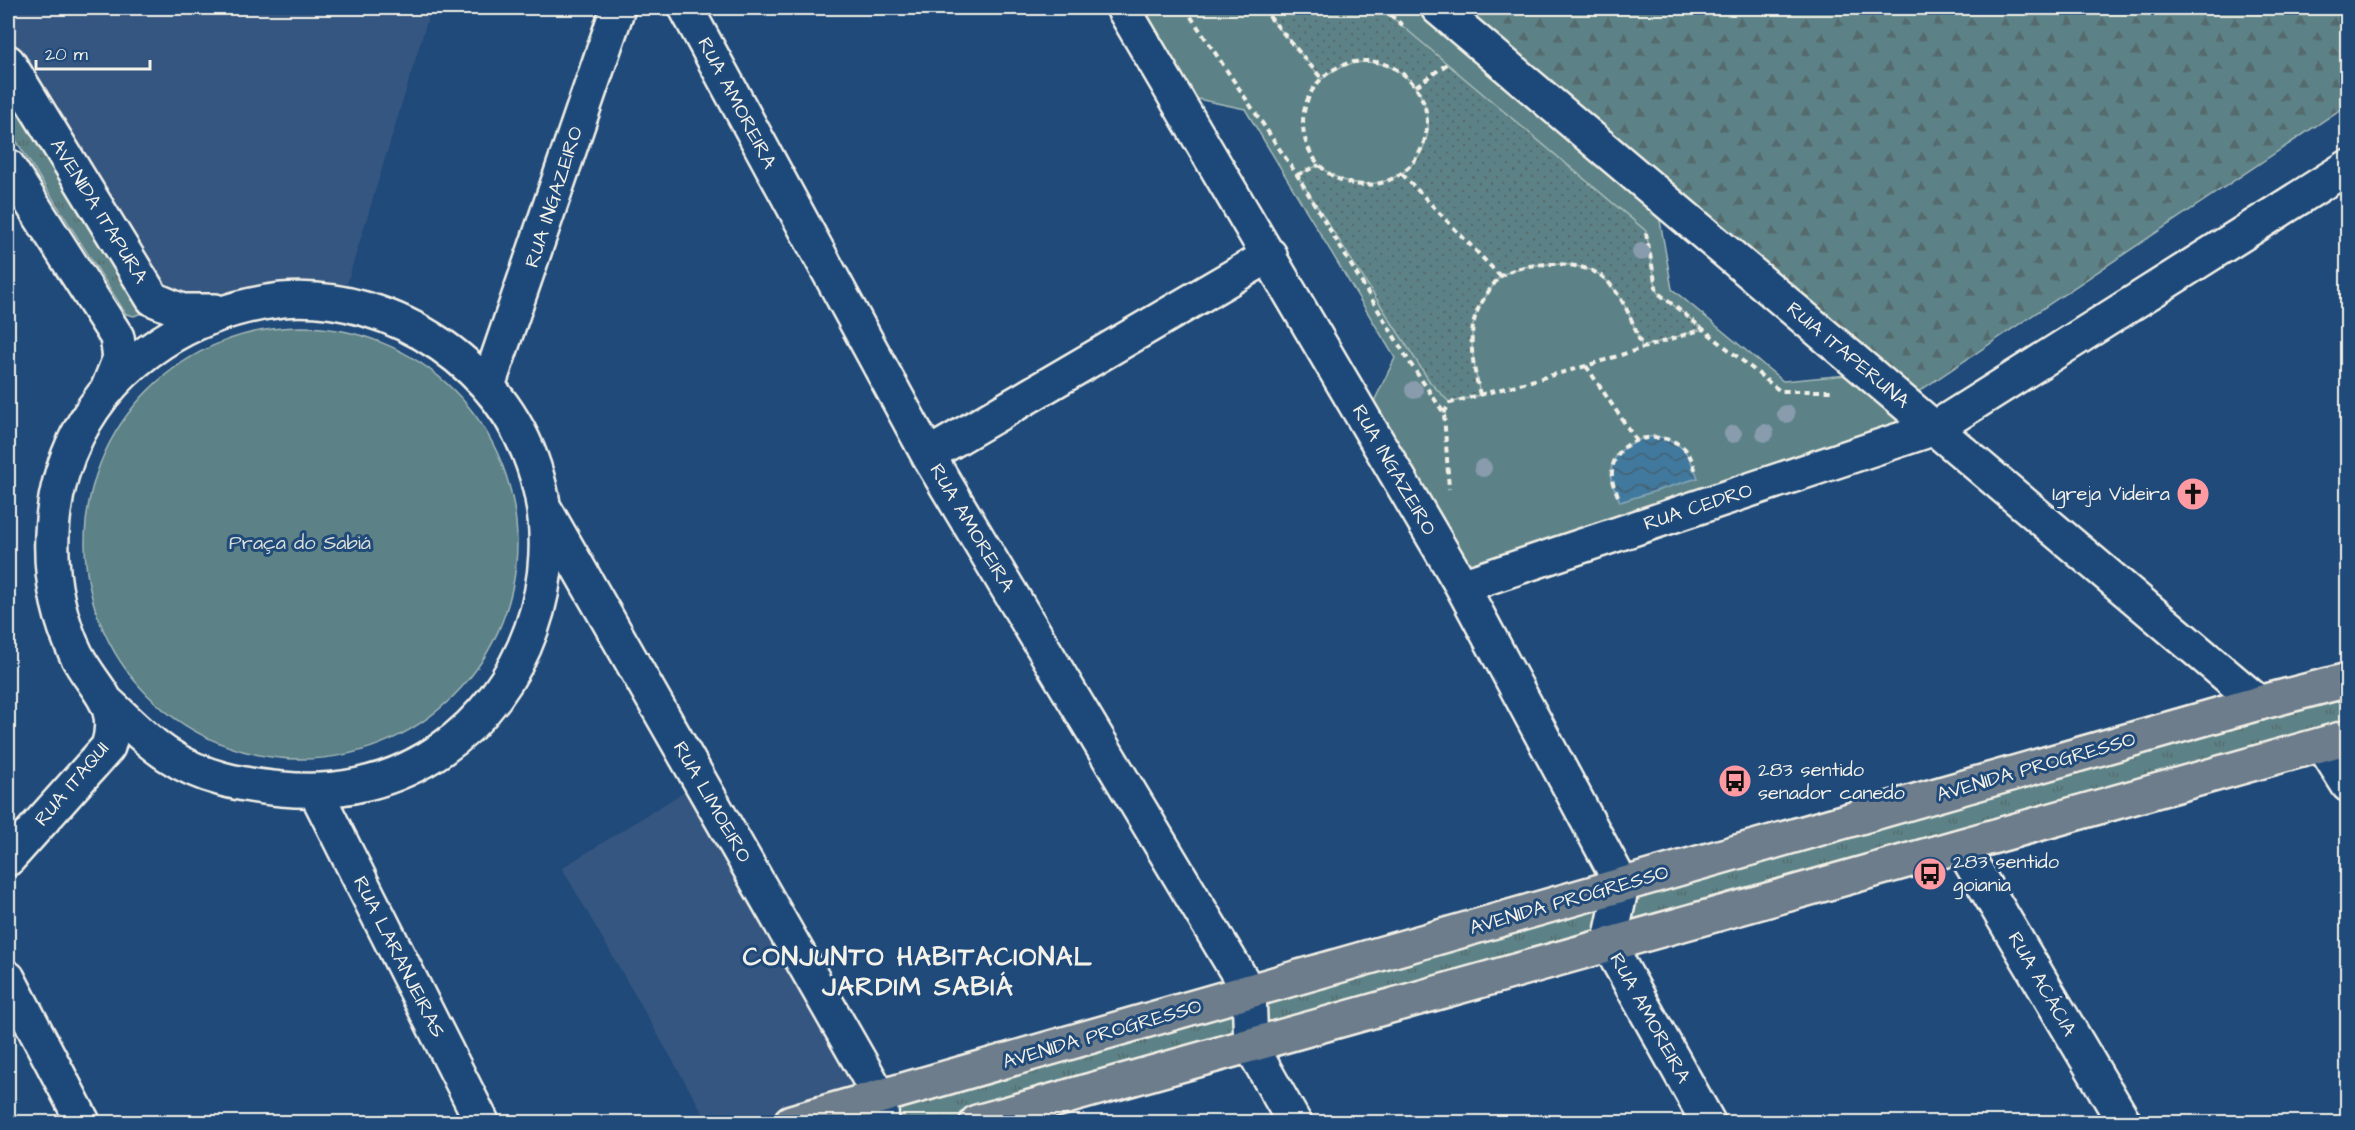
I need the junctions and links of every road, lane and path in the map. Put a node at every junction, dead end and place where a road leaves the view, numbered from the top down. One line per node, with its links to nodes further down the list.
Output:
1 (618, 8): 25 (street, RUA INGAZEIRO)
2 (686, 8): 32 (street, RUA AMOREIRA)
3 (1123, 8): 19 (street, RUA INGAZEIRO)
4 (1185, 8): 17 (path)
5 (1262, 8): 12 (path)
6 (1382, 8): 8 (path)
7 (1438, 8): 30 (street, RUIA ITAPERUNA)
8 (1414, 36)
9 (1438, 57): 11 (path)
10 (8, 62): 21 (street, AVENIDA ITAPURA)
11 (1456, 72)
12 (1322, 79): 13 (path); 16 (path)
13 (1319, 165): 16 (path); 17 (path)
14 (8, 166): 26 (street)
15 (2348, 167): 30 (street, RUA CEDRO)
16 (1402, 174): 20 (path)
17 (1296, 176): 29 (path)
18 (1646, 231): 22 (path)
19 (1270, 255): 32 (street); 37 (street, RUA INGAZEIRO)
20 (1500, 276): 23 (path); 28 (path)
21 (222, 311): 25 (street); 26 (street)
22 (1703, 329): 23 (path); 27 (path)
23 (1642, 347): 24 (path)
24 (1586, 366): 28 (path); 31 (path)
25 (488, 386): 36 (street)
26 (107, 389): 39 (street)
27 (1844, 391)
28 (1480, 395): 29 (path)
29 (1444, 413): 34 (path)
30 (1935, 429): 37 (street, RUA CEDRO); 40 (street, RUIA ITAPERUNA)
31 (1636, 440): 33 (path); 35 (path)
32 (927, 455): 49 (street, RUA AMOREIRA)
33 (1698, 478)
34 (1450, 495)
35 (1620, 502)
36 (544, 507): 43 (street); 51 (street, RUA LIMOEIRO)
37 (1462, 586): 46 (street, RUA INGAZEIRO)
38 (2348, 680): 40 (main road, AVENIDA PROGRESSO)
39 (107, 702): 43 (street); 45 (street, RUA ITAQUI)
40 (2259, 703): 46 (main road, AVENIDA PROGRESSO)
41 (2335, 741): 42 (street); 44 (main road)
42 (2348, 785)
43 (316, 792): 53 (street, RUA LARANJEIRAS)
44 (1961, 846): 47 (main road); 58 (street, RUA ACÁCIA)
45 (8, 859)
46 (1622, 885): 47 (street); 49 (main road, AVENIDA PROGRESSO)
47 (1609, 945): 50 (main road); 57 (street, RUA AMOREIRA)
48 (8, 978): 52 (street)
49 (1249, 992): 50 (street, RUA AMOREIRA); 51 (main road, AVENIDA PROGRESSO)
50 (1251, 1046): 55 (main road); 56 (street)
51 (881, 1110): 54 (main road, AVENIDA PROGRESSO)
52 (83, 1122)
53 (482, 1122)
54 (791, 1122)
55 (977, 1122)
56 (1294, 1122)
57 (1708, 1122)
58 (2124, 1122)

